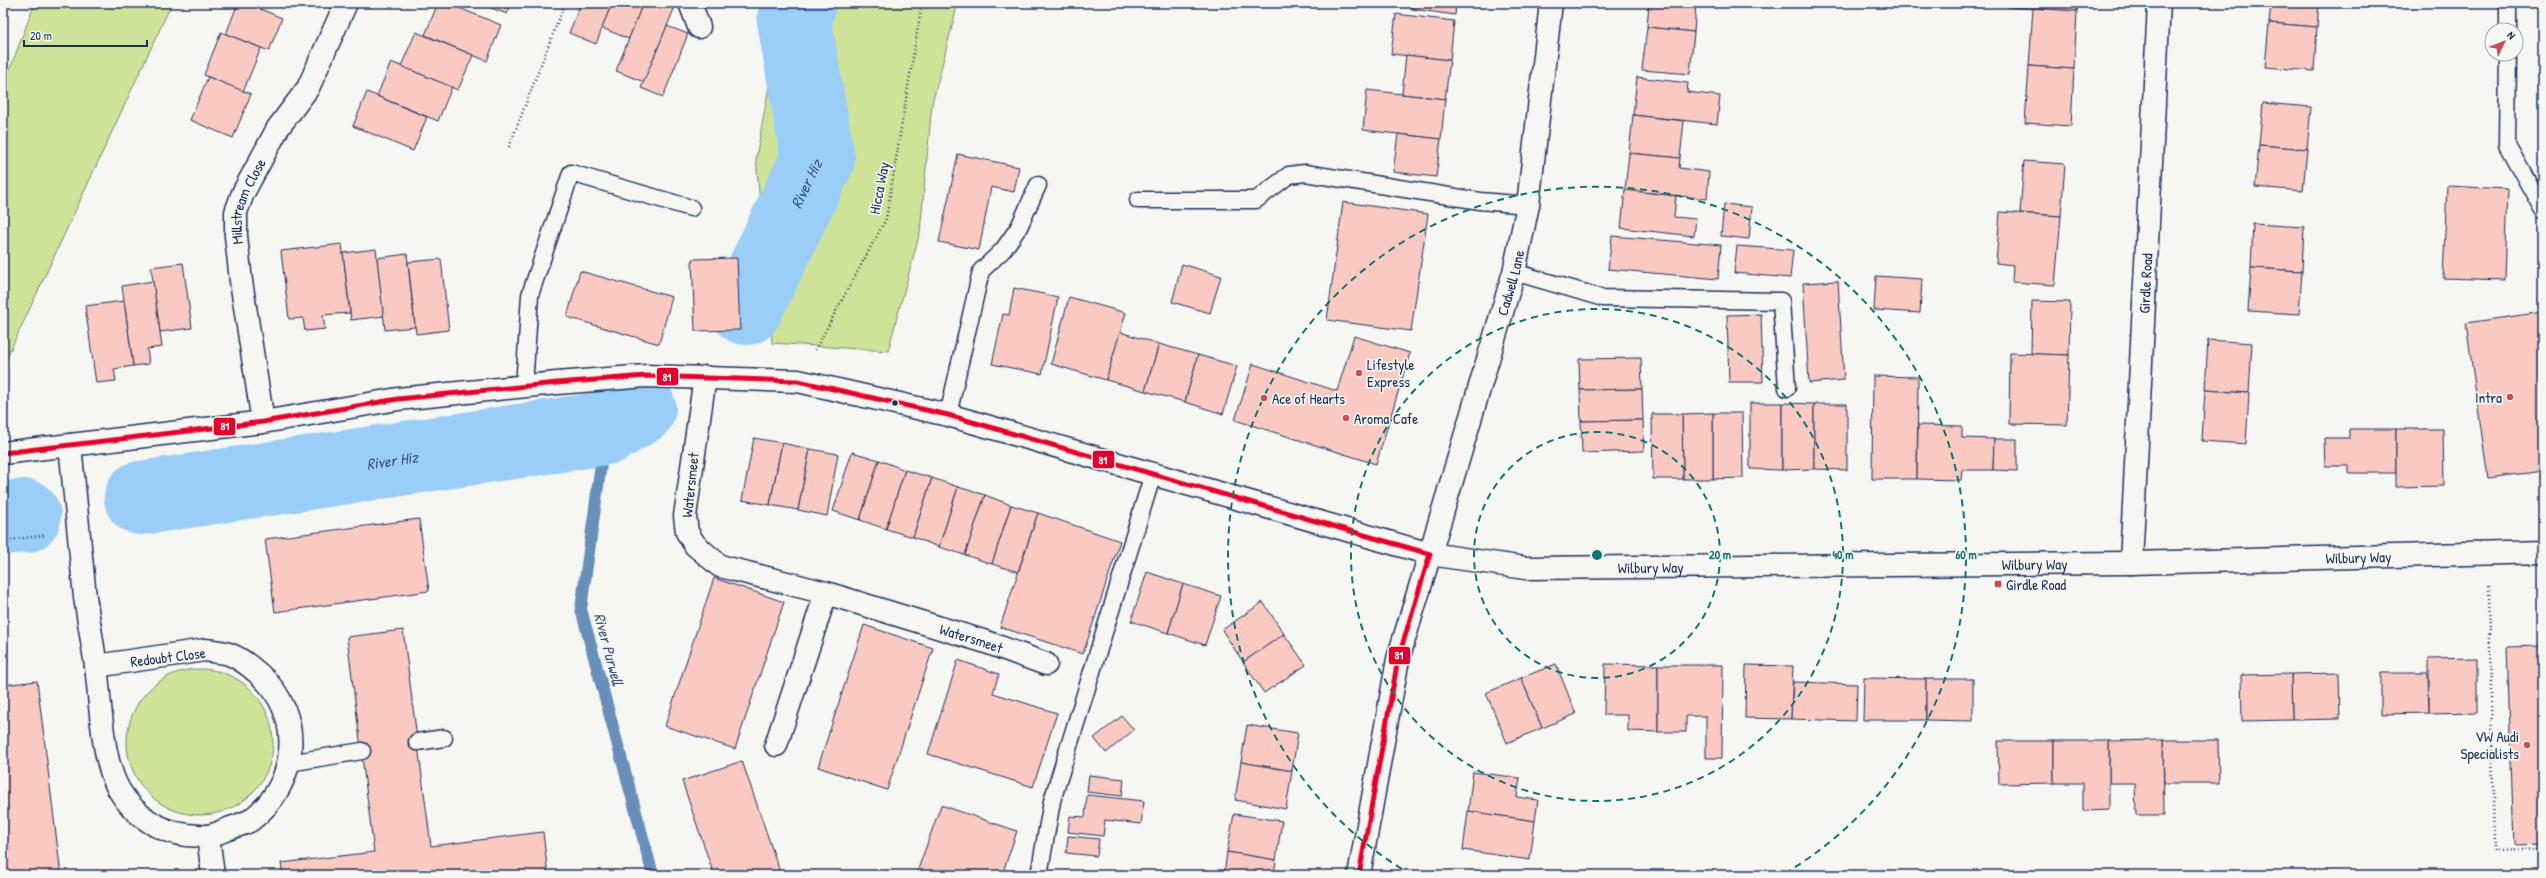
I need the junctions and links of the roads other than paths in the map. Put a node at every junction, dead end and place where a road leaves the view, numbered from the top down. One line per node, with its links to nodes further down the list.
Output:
1 (346, 3): 19 (street, Millstream Close)
2 (690, 3): 7 (street)
3 (1551, 3): 11 (street, Cadwell Lane)
4 (2159, 3): 25 (street, Girdle Road)
5 (2508, 3): 6 (lane)
6 (2508, 22)
7 (699, 27)
8 (2508, 62): 13 (lane)
9 (1038, 185): 18 (lane)
10 (1138, 200): 11 (lane)
11 (1528, 205): 14 (street, Cadwell Lane)
12 (691, 208): 16 (lane)
13 (2543, 210)
14 (1514, 272): 17 (lane); 24 (street, Cadwell Lane)
15 (705, 377): 16 (street, Wilbury Way); 18 (street, Wilbury Way); 26 (street, Watersmeet)
16 (524, 387): 19 (street, Wilbury Way)
17 (1787, 388)
18 (948, 415): 22 (street, Wilbury Way)
19 (263, 422): 20 (street, Wilbury Way)
20 (70, 445): 21 (street, Wilbury Way); 28 (street, Redoubt Close)
21 (3, 453)
22 (1153, 474): 24 (street, Wilbury Way); 36 (lane)
23 (2543, 552): 25 (street, Wilbury Way)
24 (1430, 554): 25 (street, Wilbury Way); 37 (street, Cadwell Lane)
25 (2130, 563)
26 (826, 593): 27 (street, Watersmeet); 31 (street)
27 (1046, 664)
28 (96, 666): 33 (street, Redoubt Close); 34 (street, Redoubt Close)
29 (444, 738): 30 (lane)
30 (417, 742)
31 (776, 745)
32 (362, 751): 33 (lane)
33 (289, 763): 34 (street, Redoubt Close)
34 (208, 836): 35 (street)
35 (213, 875)
36 (1039, 875)
37 (1360, 875)

